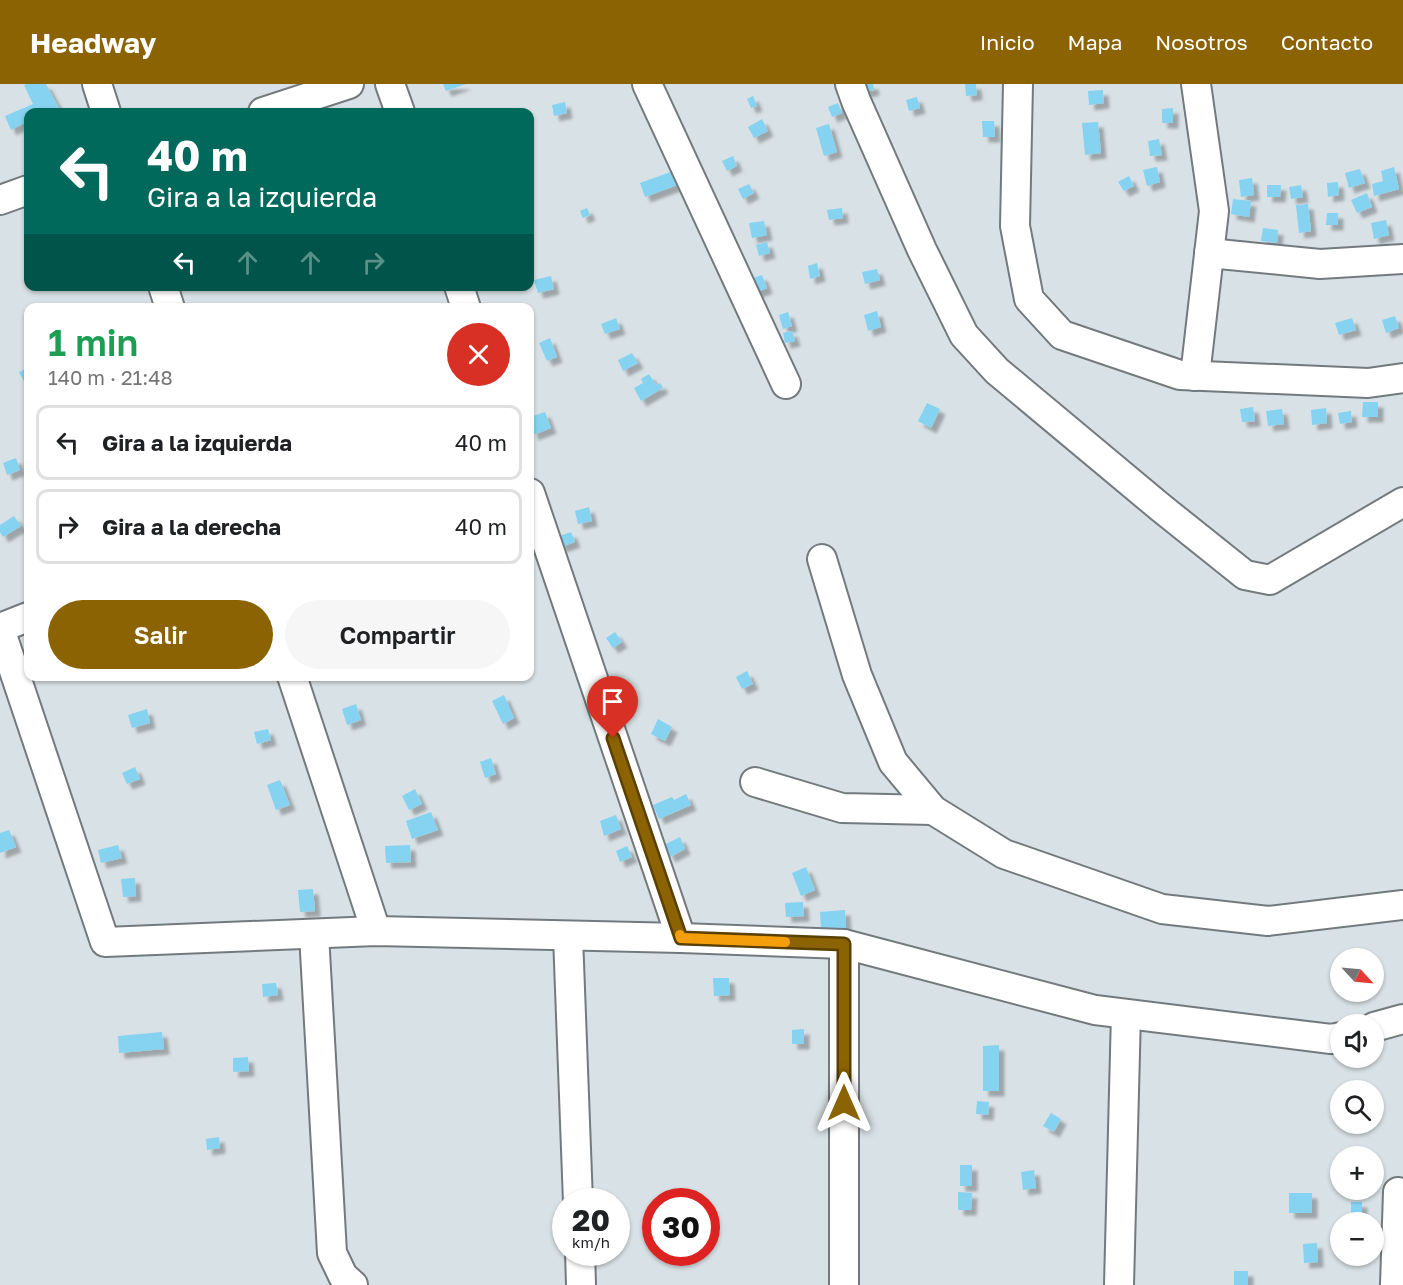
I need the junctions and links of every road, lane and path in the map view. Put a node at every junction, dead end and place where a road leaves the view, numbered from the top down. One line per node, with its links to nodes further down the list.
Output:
1 (96, 84): 8 (street)
2 (349, 84): 9 (street)
3 (390, 84): 10 (street)
4 (647, 84): 17 (street)
5 (850, 84): 18 (street)
6 (1018, 84): 15 (street)
7 (1196, 84): 13 (street)
8 (105, 108)
9 (275, 108)
10 (399, 108)
11 (24, 191): 12 (street)
12 (0, 200)
13 (1209, 253): 14 (street); 15 (street)
14 (1403, 259)
15 (1195, 376): 16 (street)
16 (1403, 378)
17 (786, 384)
18 (1403, 502)
19 (534, 505): 30 (street)
20 (822, 560): 25 (street)
21 (24, 619): 22 (street)
22 (0, 628): 28 (street)
23 (294, 681): 27 (street)
24 (755, 782): 25 (street)
25 (933, 810): 26 (street)
26 (1403, 905)
27 (376, 931): 28 (street); 29 (street)
28 (314, 934): 39 (street)
29 (568, 936): 30 (street); 36 (street)
30 (681, 938): 31 (street)
31 (844, 944): 32 (street); 41 (street)
32 (1126, 1014): 35 (street); 42 (street)
33 (1403, 1019): 34 (street)
34 (1384, 1024)
35 (1330, 1039)
36 (577, 1188)
37 (1398, 1192): 43 (street)
38 (580, 1266): 40 (street)
39 (353, 1285)
40 (581, 1285)
41 (844, 1285)
42 (1119, 1285)
43 (1395, 1285)

